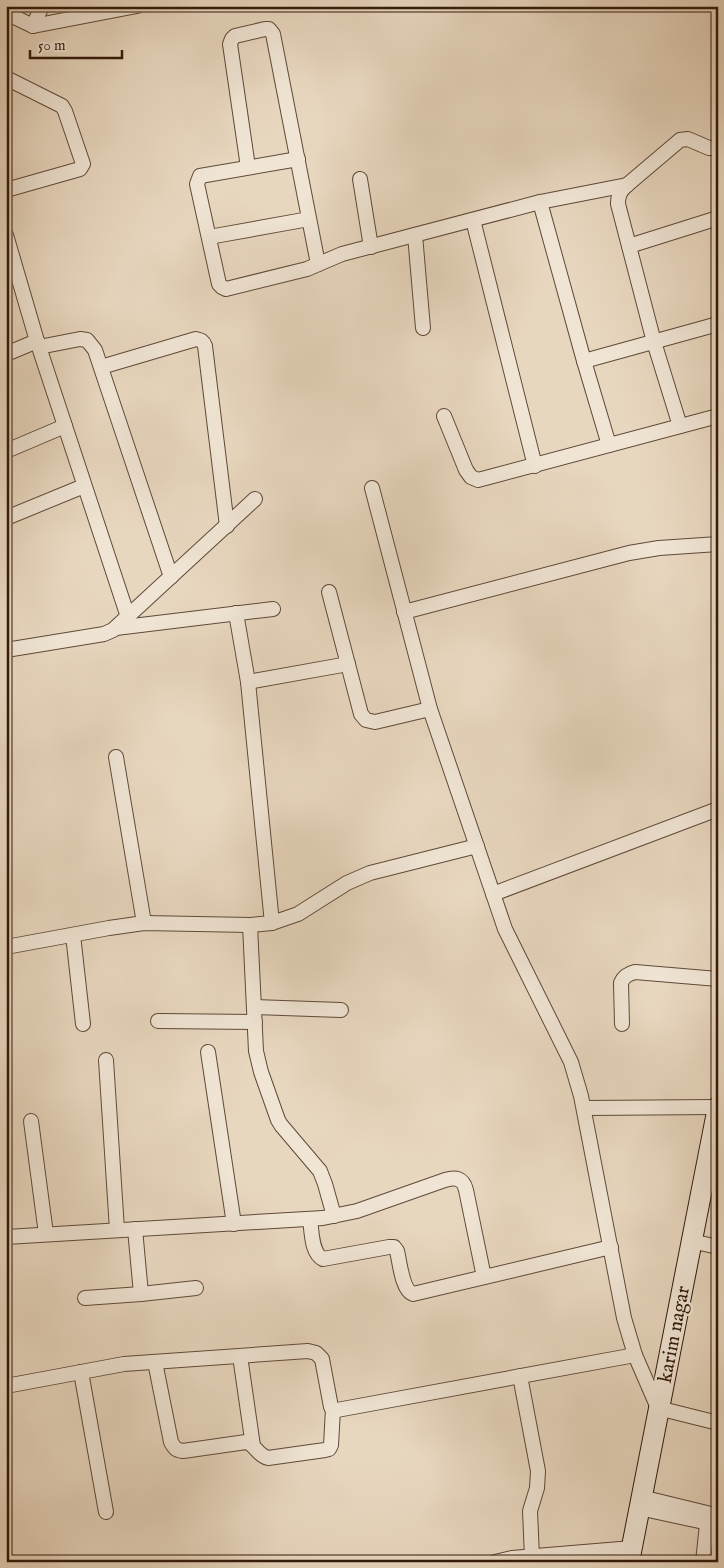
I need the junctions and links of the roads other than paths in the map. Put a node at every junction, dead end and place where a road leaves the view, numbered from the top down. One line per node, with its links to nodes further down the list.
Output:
1 (42, 6): 5 (street)
2 (137, 6): 3 (street)
3 (86, 12): 5 (street)
4 (6, 13): 5 (street)
5 (33, 26)
6 (6, 78): 12 (street)
7 (718, 148): 11 (street)
8 (298, 159): 9 (street); 9 (street); 15 (street)
9 (248, 167): 19 (street)
10 (360, 179): 21 (street)
11 (627, 185): 13 (street); 20 (street)
12 (6, 190)
13 (540, 202): 16 (street); 29 (street)
14 (718, 218): 20 (street)
15 (309, 219): 19 (street); 23 (street)
16 (473, 220): 18 (street); 37 (street)
17 (6, 235): 22 (street)
18 (415, 235): 21 (street); 25 (street)
19 (209, 237): 23 (street)
20 (629, 246): 26 (street)
21 (371, 247): 23 (street)
22 (8, 251): 27 (street)
23 (318, 264)
24 (718, 324): 26 (street)
25 (423, 328)
26 (654, 342): 29 (street); 34 (street)
27 (38, 344): 28 (street); 30 (street); 33 (street)
28 (6, 354)
29 (584, 361): 35 (street)
30 (101, 367): 42 (street); 44 (street)
31 (444, 416): 37 (street)
32 (718, 416): 34 (street)
33 (65, 426): 36 (street); 38 (street)
34 (680, 426): 35 (street)
35 (609, 446): 37 (street)
36 (6, 451)
37 (535, 466)
38 (84, 486): 41 (street); 49 (street)
39 (372, 488): 47 (street)
40 (255, 499): 42 (street)
41 (6, 518)
42 (227, 526): 44 (street)
43 (718, 544): 47 (street)
44 (171, 577): 49 (street)
45 (329, 592): 52 (street)
46 (273, 608): 48 (street)
47 (404, 612): 54 (street)
48 (236, 613): 50 (street); 53 (street)
49 (128, 617): 50 (street)
50 (116, 628): 51 (street)
51 (7, 648)
52 (348, 664): 53 (street); 54 (street)
53 (248, 682): 60 (street)
54 (430, 709): 57 (street)
55 (116, 757): 59 (street)
56 (718, 809): 58 (street)
57 (477, 846): 58 (street); 60 (street)
58 (493, 894): 74 (street)
59 (144, 923): 61 (street); 62 (street)
60 (272, 923): 61 (street)
61 (250, 925): 65 (street)
62 (73, 935): 63 (street); 69 (street)
63 (6, 947)
64 (718, 978): 70 (street)
65 (254, 1007): 66 (street); 68 (street)
66 (341, 1010)
67 (158, 1021): 68 (street)
68 (255, 1022): 76 (street)
69 (83, 1024)
70 (622, 1024)
71 (208, 1052): 78 (street)
72 (106, 1060): 80 (street)
73 (718, 1107): 74 (street); 83 (street, karim nagar)
74 (584, 1108): 84 (street)
75 (31, 1121): 81 (street)
76 (334, 1216): 77 (street); 86 (street)
77 (310, 1220): 78 (street); 86 (street)
78 (234, 1224): 79 (street)
79 (135, 1229): 80 (street); 88 (street)
80 (117, 1230): 81 (street)
81 (46, 1234): 82 (street)
82 (6, 1237)
83 (691, 1241): 85 (street); 96 (street, karim nagar)
84 (610, 1247): 86 (street); 90 (street)
85 (718, 1247)
86 (484, 1277)
87 (196, 1288): 88 (street)
88 (141, 1294): 89 (street)
89 (85, 1298)
90 (635, 1355): 94 (street); 96 (street)
91 (240, 1356): 92 (street); 97 (street); 99 (street)
92 (155, 1362): 93 (street); 99 (street)
93 (81, 1372): 95 (street); 101 (street)
94 (520, 1376): 97 (street); 104 (street)
95 (6, 1386)
96 (658, 1408): 98 (street); 100 (street, karim nagar)
97 (333, 1409): 99 (street)
98 (718, 1423)
99 (254, 1446)
100 (640, 1502): 102 (street); 103 (street, karim nagar)
101 (106, 1512)
102 (713, 1519): 106 (street)
103 (630, 1555): 104 (street)
104 (532, 1557): 105 (street)
105 (495, 1562)
106 (703, 1562)

